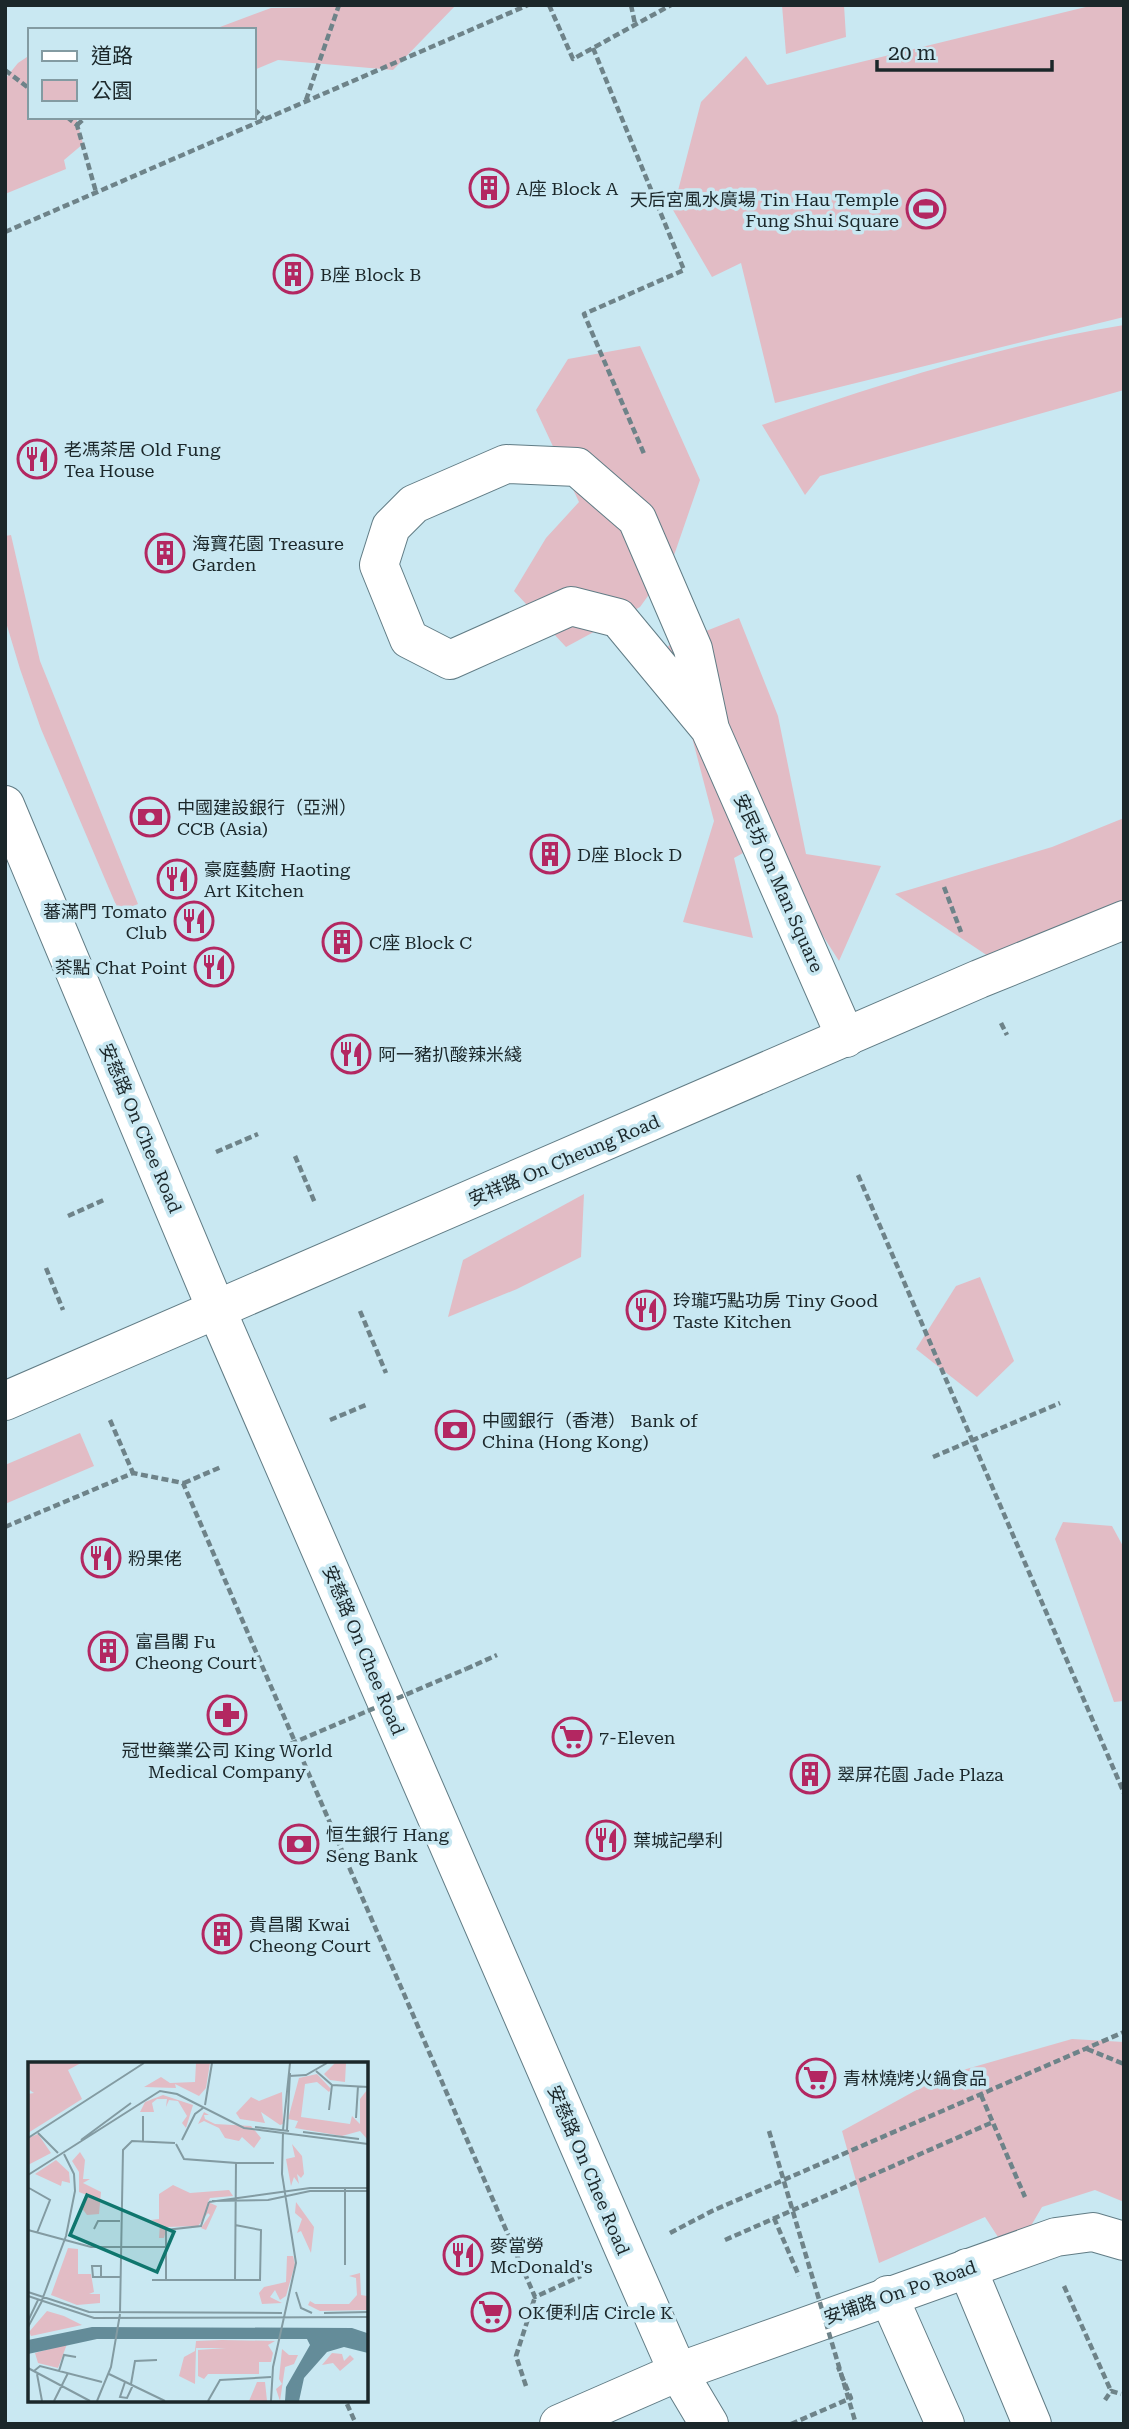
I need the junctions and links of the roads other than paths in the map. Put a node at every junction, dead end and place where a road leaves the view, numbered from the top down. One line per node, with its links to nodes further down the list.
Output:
1 (710, 729): 1 (street, 安民坊 On Man Square); 4 (street, 安民坊 On Man Square)
2 (5, 805): 5 (street, 安慈路 On Chee Road)
3 (1124, 920): 4 (street, 安祥路 On Cheung Road)
4 (846, 1038): 5 (street, 安祥路 On Cheung Road)
5 (217, 1311): 6 (street, 安祥路 On Cheung Road); 10 (street, 安慈路 On Chee Road)
6 (5, 1401)
7 (1124, 2241): 8 (street, 安埔路 On Po Road)
8 (967, 2269): 9 (street, 安埔路 On Po Road); 14 (street)
9 (888, 2295): 10 (street, 安埔路 On Po Road); 13 (street)
10 (678, 2372): 11 (street); 12 (street, 安慈路 On Chee Road)
11 (559, 2424)
12 (709, 2424)
13 (944, 2424)
14 (1032, 2424)

